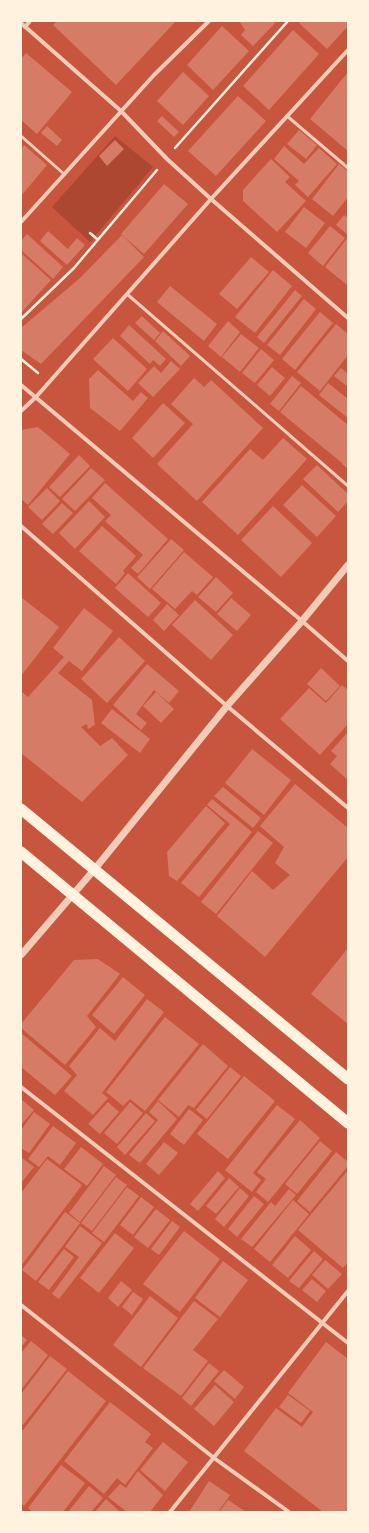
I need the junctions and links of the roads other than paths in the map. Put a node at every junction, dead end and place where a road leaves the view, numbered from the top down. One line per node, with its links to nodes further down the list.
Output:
1 (30, 21): 4 (street)
2 (209, 21): 6 (street)
3 (21, 23): 4 (street)
4 (25, 27): 6 (street)
5 (348, 50): 7 (street)
6 (121, 111): 10 (street); 11 (street)
7 (287, 116): 9 (lane); 11 (street)
8 (21, 136): 10 (lane)
9 (348, 168)
10 (64, 174): 12 (street)
11 (211, 199): 13 (street); 14 (street)
12 (21, 222)
13 (127, 294): 16 (street); 18 (lane)
14 (348, 318)
15 (21, 385): 16 (street)
16 (36, 397): 17 (street); 21 (street)
17 (21, 411)
18 (348, 486)
19 (21, 526): 23 (street)
20 (348, 566): 21 (street)
21 (302, 621): 22 (street); 23 (street)
22 (348, 661)
23 (227, 706): 24 (street); 27 (street)
24 (348, 808)
25 (21, 809): 27 (highway)
26 (21, 852): 28 (highway)
27 (94, 870): 28 (street); 30 (highway)
28 (72, 895): 29 (street); 32 (highway)
29 (21, 955)
30 (348, 1079)
31 (21, 1087): 35 (street)
32 (348, 1123)
33 (348, 1291): 35 (street)
34 (21, 1305): 37 (street)
35 (322, 1323): 36 (street); 37 (street)
36 (348, 1343)
37 (214, 1458): 38 (street); 39 (street)
38 (170, 1512)
39 (289, 1512)

